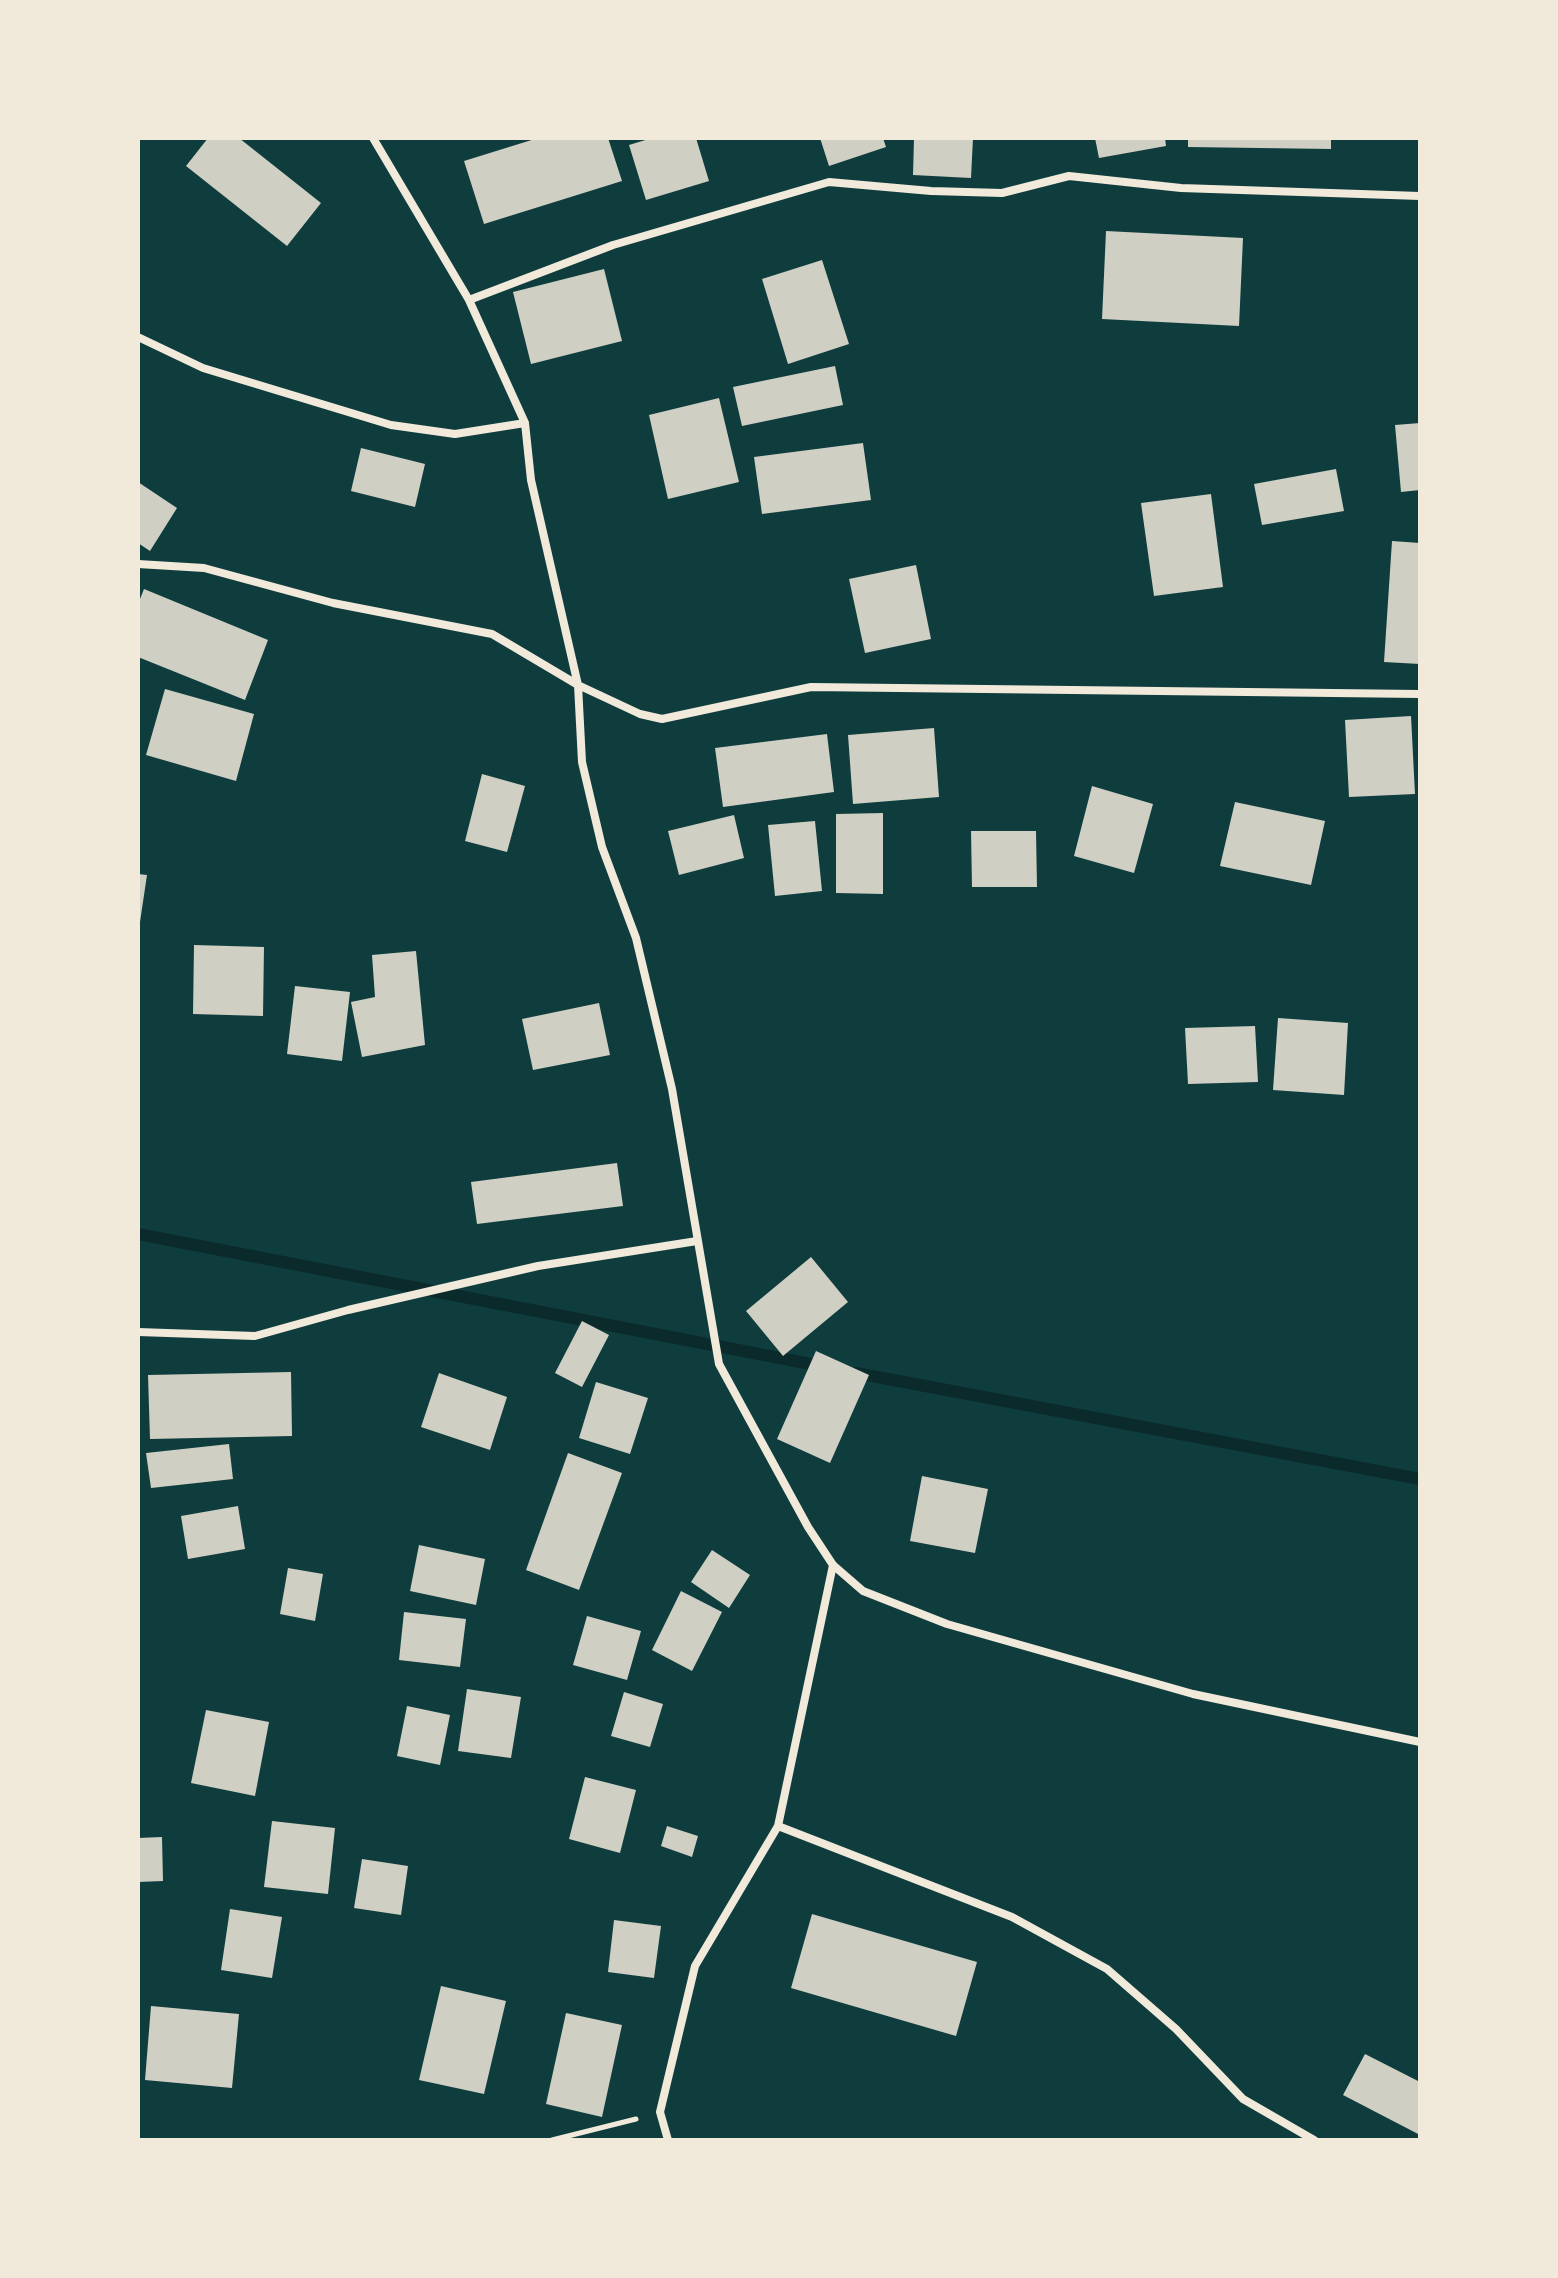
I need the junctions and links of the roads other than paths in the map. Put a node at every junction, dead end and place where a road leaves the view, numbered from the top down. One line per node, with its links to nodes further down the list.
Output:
1 (373, 138): 3 (street)
2 (1420, 196): 3 (street)
3 (469, 300): 5 (street)
4 (138, 337): 5 (street)
5 (525, 423): 7 (street)
6 (138, 564): 7 (street)
7 (578, 685): 8 (street); 9 (street)
8 (1420, 694)
9 (697, 1241): 10 (street); 11 (street)
10 (138, 1332)
11 (833, 1565): 12 (street); 13 (street)
12 (1420, 1742)
13 (778, 1826): 14 (street); 15 (street)
14 (668, 2140)
15 (1314, 2140)

